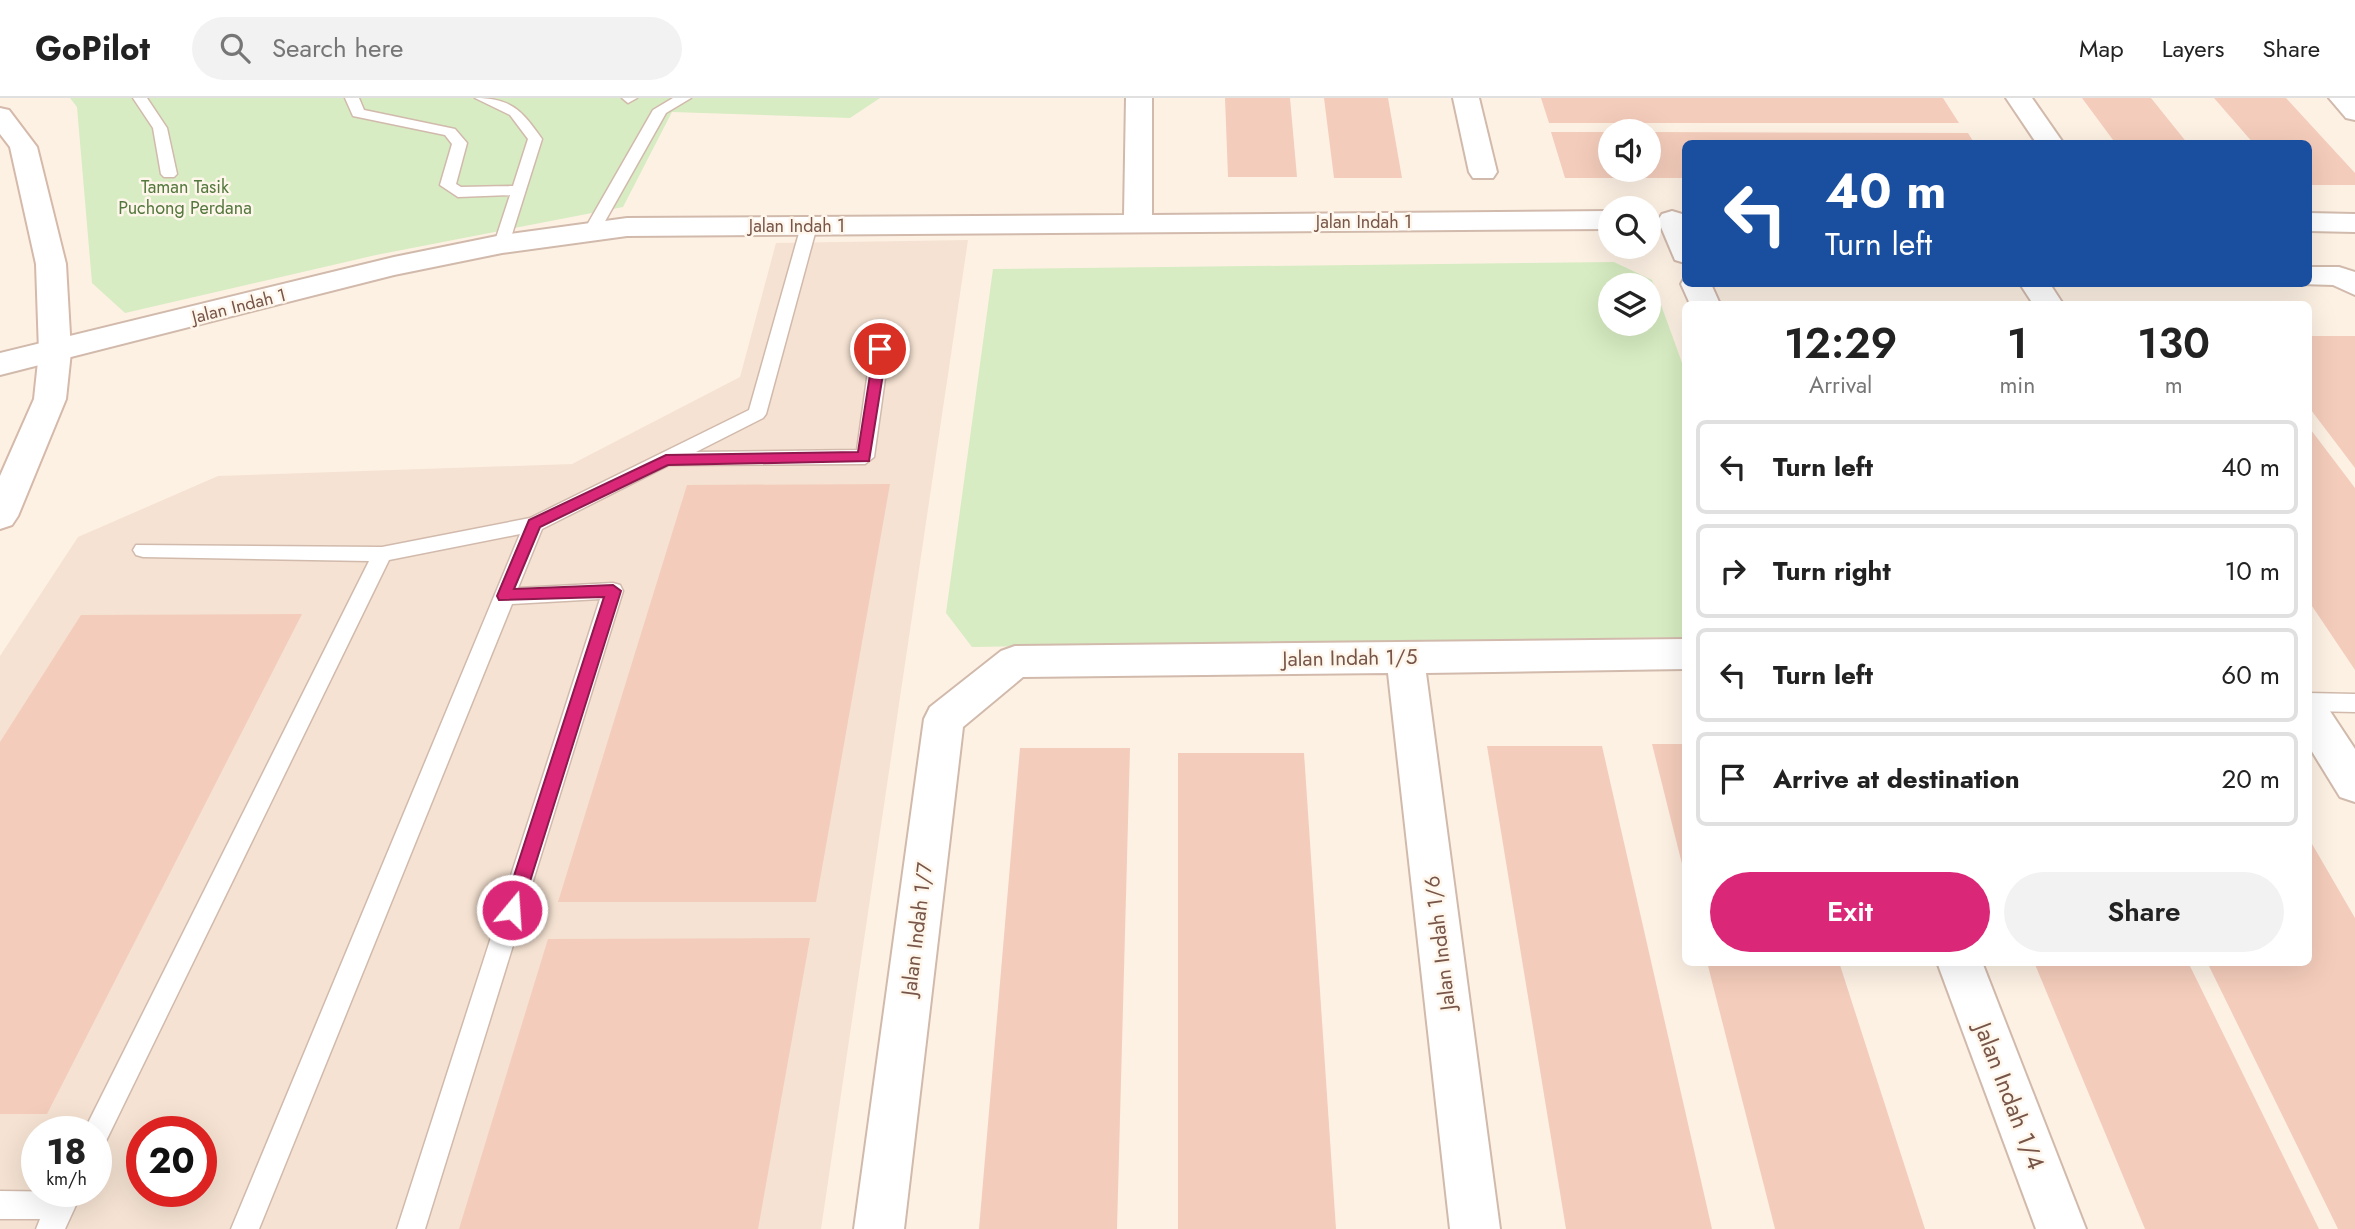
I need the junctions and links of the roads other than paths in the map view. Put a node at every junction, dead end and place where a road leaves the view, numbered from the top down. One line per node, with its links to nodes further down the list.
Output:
1 (140, 98): 13 (lane)
2 (352, 98): 14 (lane)
3 (482, 98): 14 (lane)
4 (684, 98): 21 (lane)
5 (1139, 98): 17 (street)
6 (1466, 98): 12 (street)
7 (2019, 98): 11 (street)
8 (2342, 98): 9 (street)
9 (2355, 111)
10 (0, 116): 27 (street)
11 (2048, 140)
12 (1483, 172)
13 (169, 174)
14 (519, 190): 22 (lane)
15 (1598, 220): 17 (street, Jalan Indah 1)
16 (1669, 220): 23 (street)
17 (1138, 222): 20 (street, Jalan Indah 1)
18 (2312, 222): 19 (street)
19 (2355, 223)
20 (809, 226): 21 (street, Jalan Indah 1); 29 (lane)
21 (591, 232): 22 (street, Jalan Indah 1)
22 (502, 244): 27 (street, Jalan Indah 1)
23 (1682, 248)
24 (2312, 276): 25 (street)
25 (2355, 285)
26 (880, 349): 29 (lane)
27 (55, 352): 28 (street, Jalan Indah 1); 30 (street)
28 (0, 364)
29 (666, 460): 31 (lane)
30 (0, 516)
31 (534, 524): 33 (lane); 34 (lane)
32 (143, 550): 33 (lane)
33 (382, 554): 43 (lane)
34 (504, 596): 46 (lane); 47 (lane)
35 (1682, 654): 36 (street, Jalan Indah 1/5)
36 (1405, 657): 37 (street, Jalan Indah 1/5); 49 (street, Jalan Indah 1/6)
37 (1015, 662): 48 (street, Jalan Indah 1/7)
38 (2312, 702): 39 (lane)
39 (2355, 702)
40 (2312, 717): 41 (street)
41 (2355, 784)
42 (1961, 966): 50 (street, Jalan Indah 1/4)
43 (105, 1116)
44 (0, 1205): 45 (lane)
45 (60, 1209)
46 (245, 1229)
47 (411, 1229)
48 (879, 1229)
49 (1475, 1229)
50 (2061, 1229)

